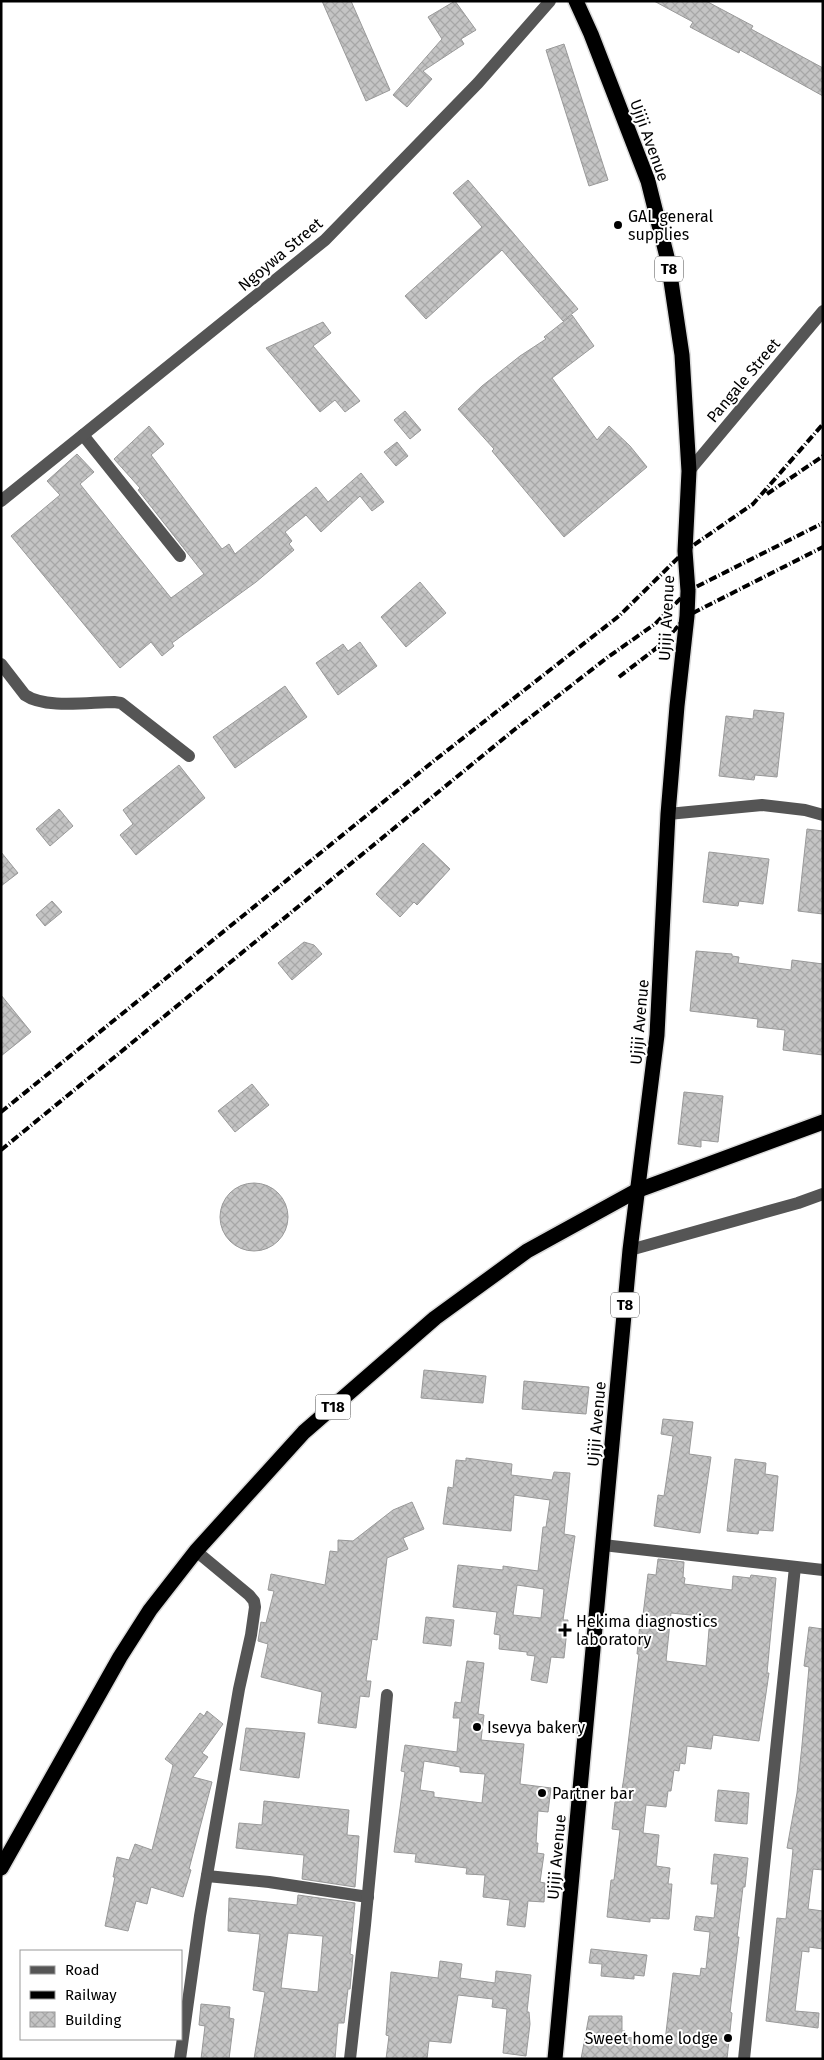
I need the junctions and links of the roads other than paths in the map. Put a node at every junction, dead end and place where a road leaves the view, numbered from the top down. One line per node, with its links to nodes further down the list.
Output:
1 (550, 1): 4 (street, Ngoywa Street)
2 (576, 1): 5 (highway, Ujiji Avenue / T8)
3 (823, 311): 5 (street, Pangale Street)
4 (83, 435): 6 (street, Ngoywa Street); 7 (street)
5 (689, 471): 10 (highway, Ujiji Avenue / T8)
6 (1, 501)
7 (180, 556)
8 (1, 664): 9 (street)
9 (189, 756)
10 (668, 814): 11 (street); 13 (highway, Ujiji Avenue / T8)
11 (823, 815)
12 (823, 1122): 13 (highway, T18)
13 (636, 1191): 15 (highway, Ujiji Avenue / T8); 17 (highway, T18)
14 (823, 1194): 15 (street)
15 (630, 1250): 16 (highway, Ujiji Avenue / T8)
16 (603, 1545): 18 (street); 26 (highway, Ujiji Avenue / T8)
17 (196, 1551): 21 (highway, T18); 22 (street)
18 (796, 1567): 19 (street); 27 (street)
19 (823, 1570)
20 (387, 1695): 23 (street)
21 (1, 1868)
22 (207, 1876): 23 (street); 24 (street)
23 (368, 1897): 25 (street)
24 (180, 2059)
25 (350, 2059)
26 (555, 2059)
27 (744, 2059)

